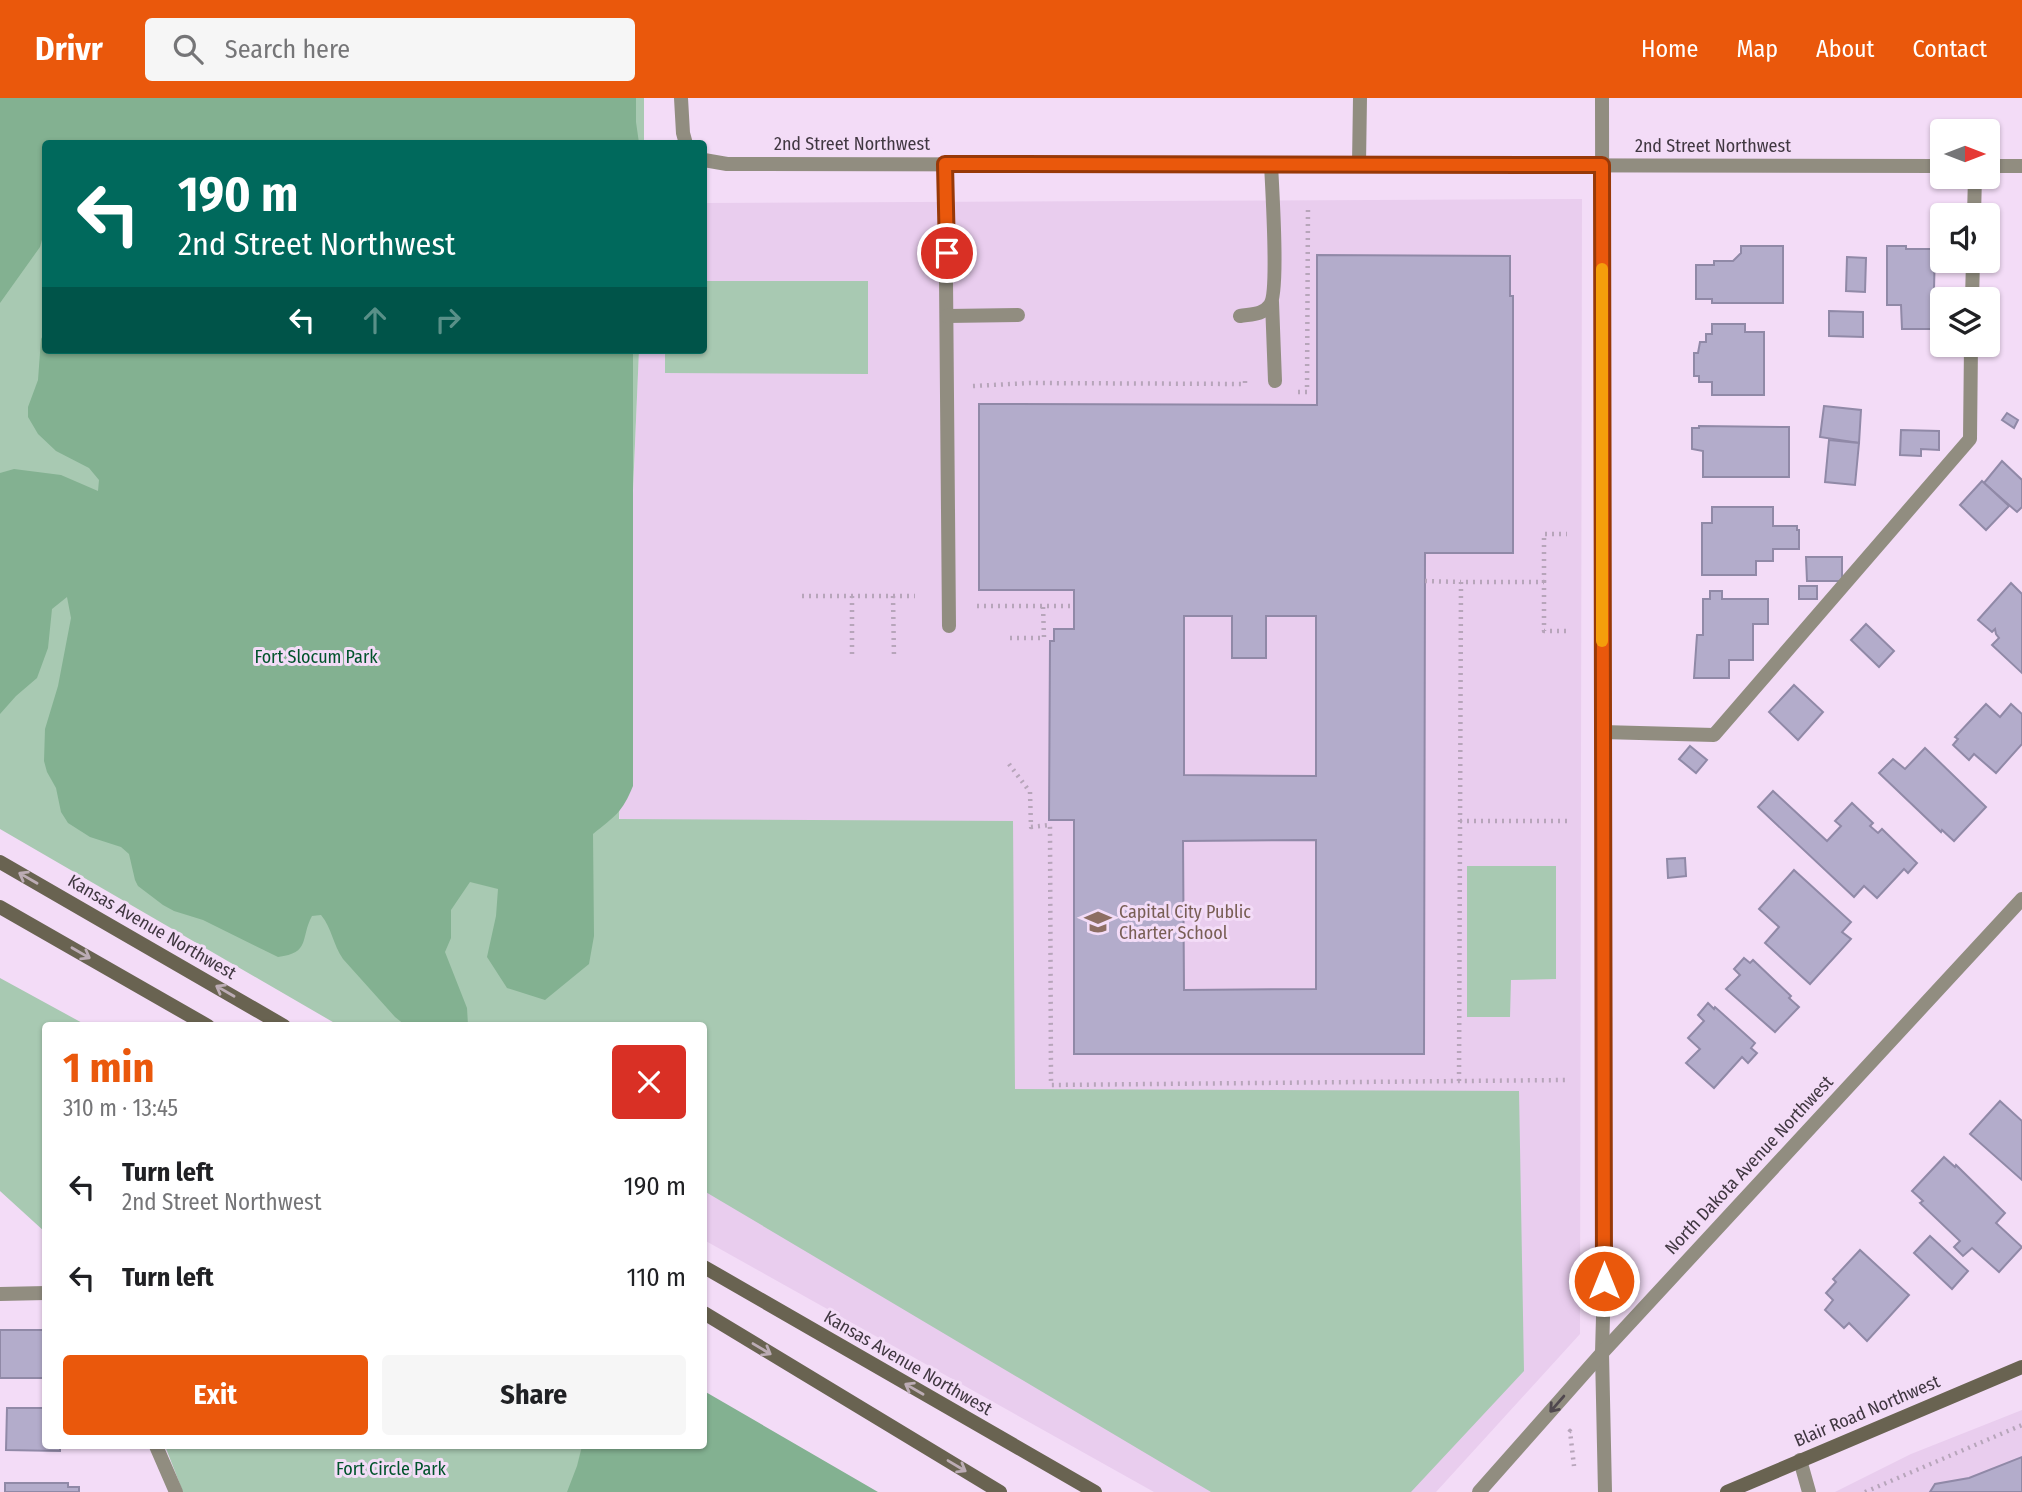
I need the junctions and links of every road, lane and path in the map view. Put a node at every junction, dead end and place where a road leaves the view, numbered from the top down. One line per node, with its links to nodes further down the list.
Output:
1 (681, 98): 4 (street)
2 (1360, 98): 8 (street)
3 (1602, 98): 9 (street)
4 (685, 140)
5 (707, 161): 6 (street, 2nd Street Northwest)
6 (945, 164): 7 (street, 2nd Street Northwest); 15 (street)
7 (1271, 164): 8 (street, 2nd Street Northwest); 13 (street)
8 (1359, 164): 9 (street, 2nd Street Northwest)
9 (1602, 165): 10 (street, 2nd Street Northwest); 37 (street)
10 (1930, 166)
11 (2000, 166): 12 (street)
12 (2022, 166)
13 (1272, 302): 16 (street); 19 (street)
14 (1018, 315): 15 (street)
15 (947, 316): 32 (street)
16 (1240, 316)
17 (1971, 357): 37 (street)
18 (1245, 373): 20 (path)
19 (1275, 381)
20 (969, 387)
21 (1567, 534): 24 (path)
22 (1425, 581): 23 (path)
23 (1461, 582): 24 (path); 39 (path)
24 (1545, 582): 33 (path)
25 (802, 596): 26 (path)
26 (852, 596): 27 (path); 35 (path)
27 (893, 596): 28 (path); 36 (path)
28 (915, 596)
29 (971, 606): 30 (path)
30 (1043, 606): 31 (path); 34 (path)
31 (1074, 606)
32 (949, 626)
33 (1567, 631)
34 (1010, 638)
35 (852, 658)
36 (894, 658)
37 (1602, 732): 52 (street)
38 (1009, 764): 47 (path)
39 (1460, 821): 40 (path); 47 (path)
40 (1568, 821)
41 (0, 862): 45 (street, Kansas Avenue Northwest, one-way to 41)
42 (2022, 899): 52 (street, North Dakota Avenue Northwest)
43 (0, 907): 44 (street, one-way to 44)
44 (201, 1022)
45 (277, 1022)
46 (1566, 1080): 47 (path)
47 (1459, 1081)
48 (707, 1269): 61 (street, Kansas Avenue Northwest, one-way to 48)
49 (42, 1293): 50 (street)
50 (0, 1294)
51 (707, 1315): 60 (street, one-way to 60)
52 (1602, 1353): 62 (street, North Dakota Avenue Northwest, one-way to 62); 63 (street)
53 (2022, 1367): 57 (street, Blair Road Northwest)
54 (2022, 1425): 66 (path)
55 (1561, 1441): 58 (path)
56 (157, 1449): 59 (street)
57 (1800, 1460): 64 (street, Blair Road Northwest); 65 (street)
58 (1574, 1471)
59 (176, 1492)
60 (1000, 1492)
61 (1095, 1492)
62 (1479, 1492)
63 (1605, 1492)
64 (1727, 1492)
65 (1809, 1492)
66 (1865, 1492)

